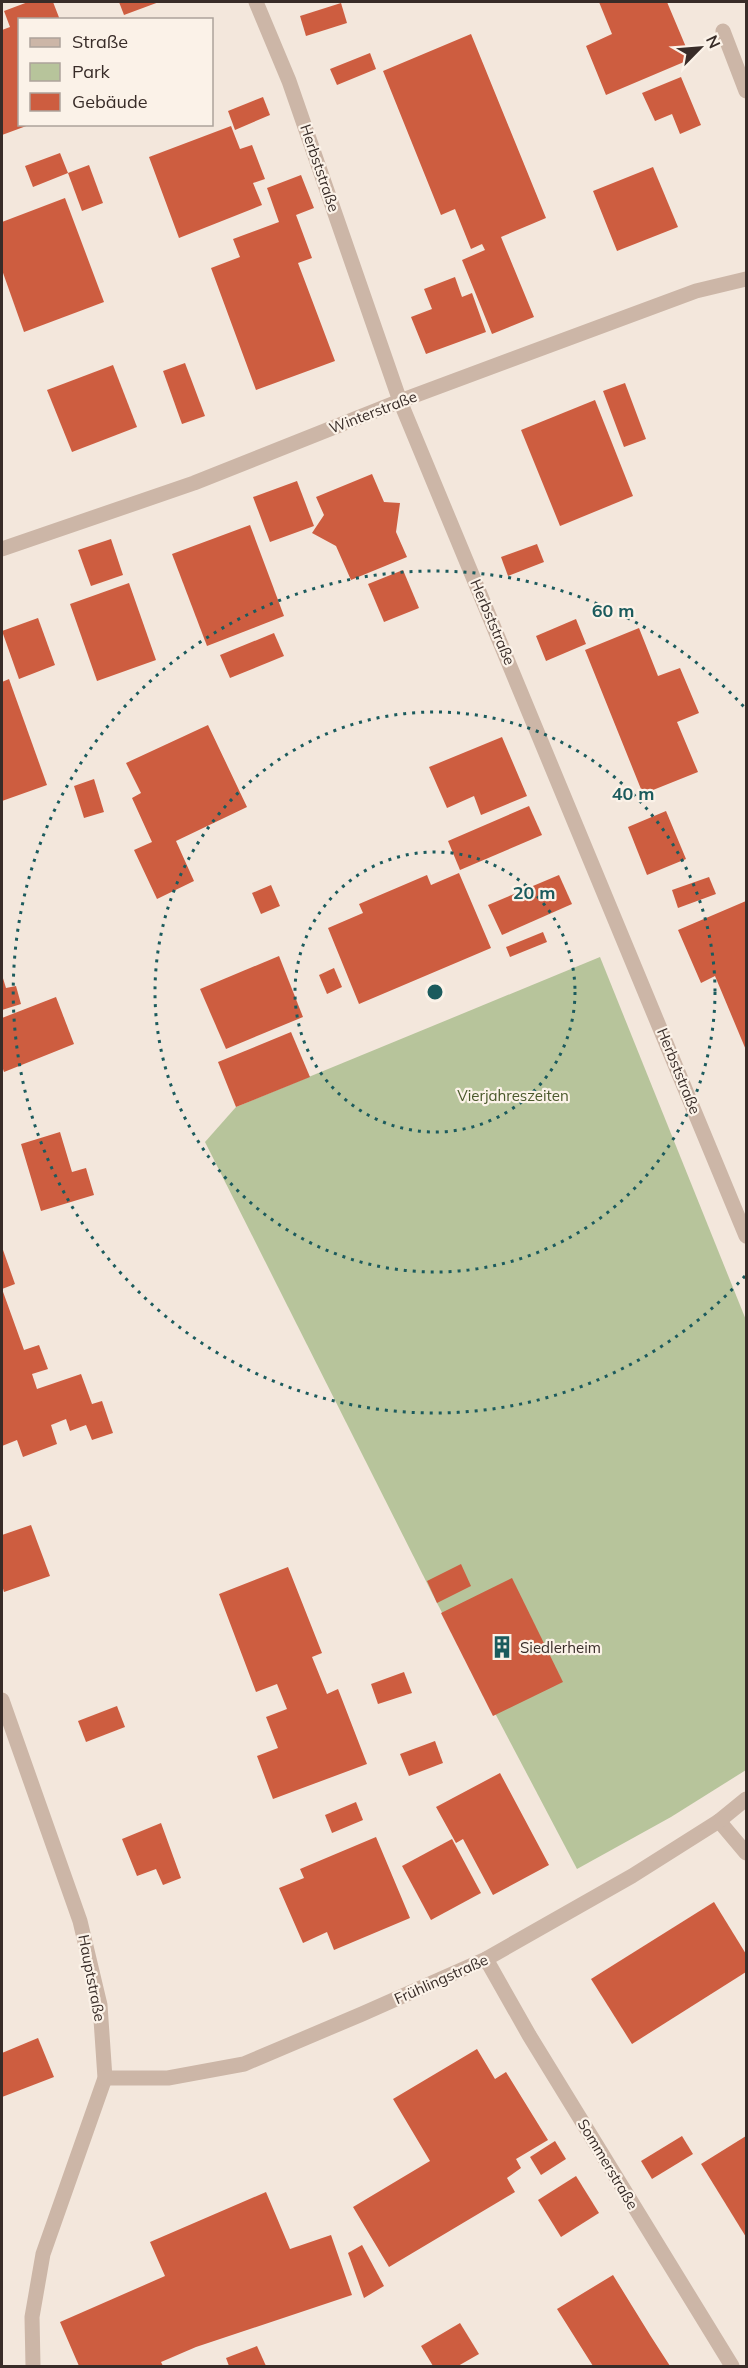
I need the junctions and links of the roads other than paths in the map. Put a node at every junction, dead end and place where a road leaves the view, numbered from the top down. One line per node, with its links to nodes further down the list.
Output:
1 (256, 2): 5 (street, Herbststraße)
2 (723, 31): 3 (street)
3 (747, 91)
4 (747, 279): 5 (street, Winterstraße)
5 (400, 401): 6 (street, Winterstraße); 7 (street, Herbststraße)
6 (2, 549)
7 (747, 1236)
8 (2, 1700): 13 (street, Hauptstraße)
9 (747, 1799): 10 (street, Frühlingstraße)
10 (719, 1821): 11 (street); 12 (street, Frühlingstraße)
11 (747, 1853)
12 (486, 1959): 13 (street, Frühlingstraße); 15 (street, Sommerstraße)
13 (105, 2078): 14 (street, Hauptstraße)
14 (33, 2367)
15 (732, 2367)

